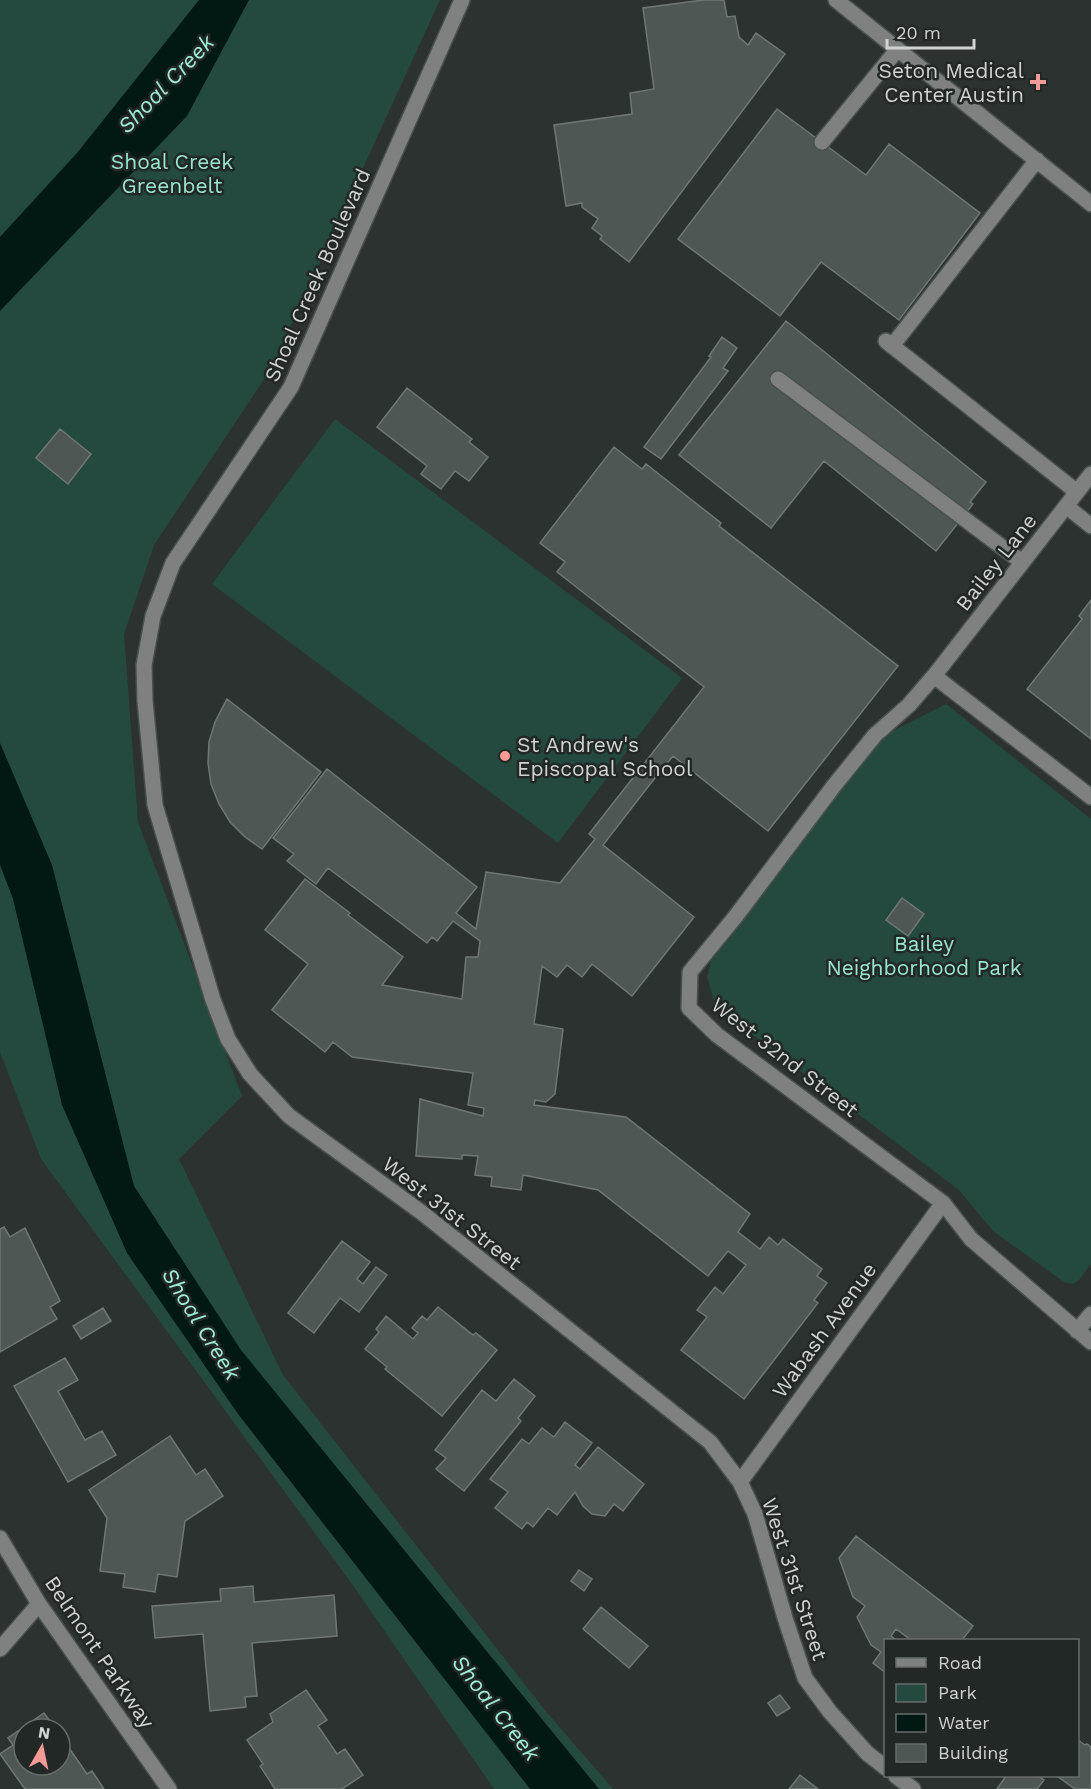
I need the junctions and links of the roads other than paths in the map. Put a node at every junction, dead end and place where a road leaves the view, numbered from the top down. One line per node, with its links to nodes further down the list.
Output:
1 (462, 0): 13 (street, Shoal Creek Boulevard)
2 (836, 0): 3 (street)
3 (897, 50): 4 (street); 5 (street)
4 (822, 142)
5 (1036, 160): 6 (street); 9 (street)
6 (1091, 204)
7 (778, 379): 12 (street)
8 (1091, 474): 9 (street, Bailey Lane)
9 (1077, 492): 10 (street, Bailey Lane)
10 (1066, 506): 11 (street); 12 (street, Bailey Lane)
11 (1091, 526)
12 (1022, 562): 14 (street, Bailey Lane)
13 (153, 616): 20 (street, West 31st Street)
14 (934, 676): 15 (street); 16 (street, West 32nd Street)
15 (1091, 797)
16 (943, 1203): 18 (street, West 32nd Street); 20 (street, Wabash Avenue)
17 (1091, 1314): 18 (street)
18 (1077, 1331): 19 (street, West 32nd Street)
19 (1091, 1342)
20 (740, 1482): 24 (street, West 31st Street)
21 (0, 1538): 22 (street, Belmont Parkway)
22 (39, 1604): 23 (street); 26 (street, Belmont Parkway)
23 (0, 1649)
24 (884, 1767)
25 (897, 1777): 27 (street)
26 (169, 1789)
27 (913, 1789)

